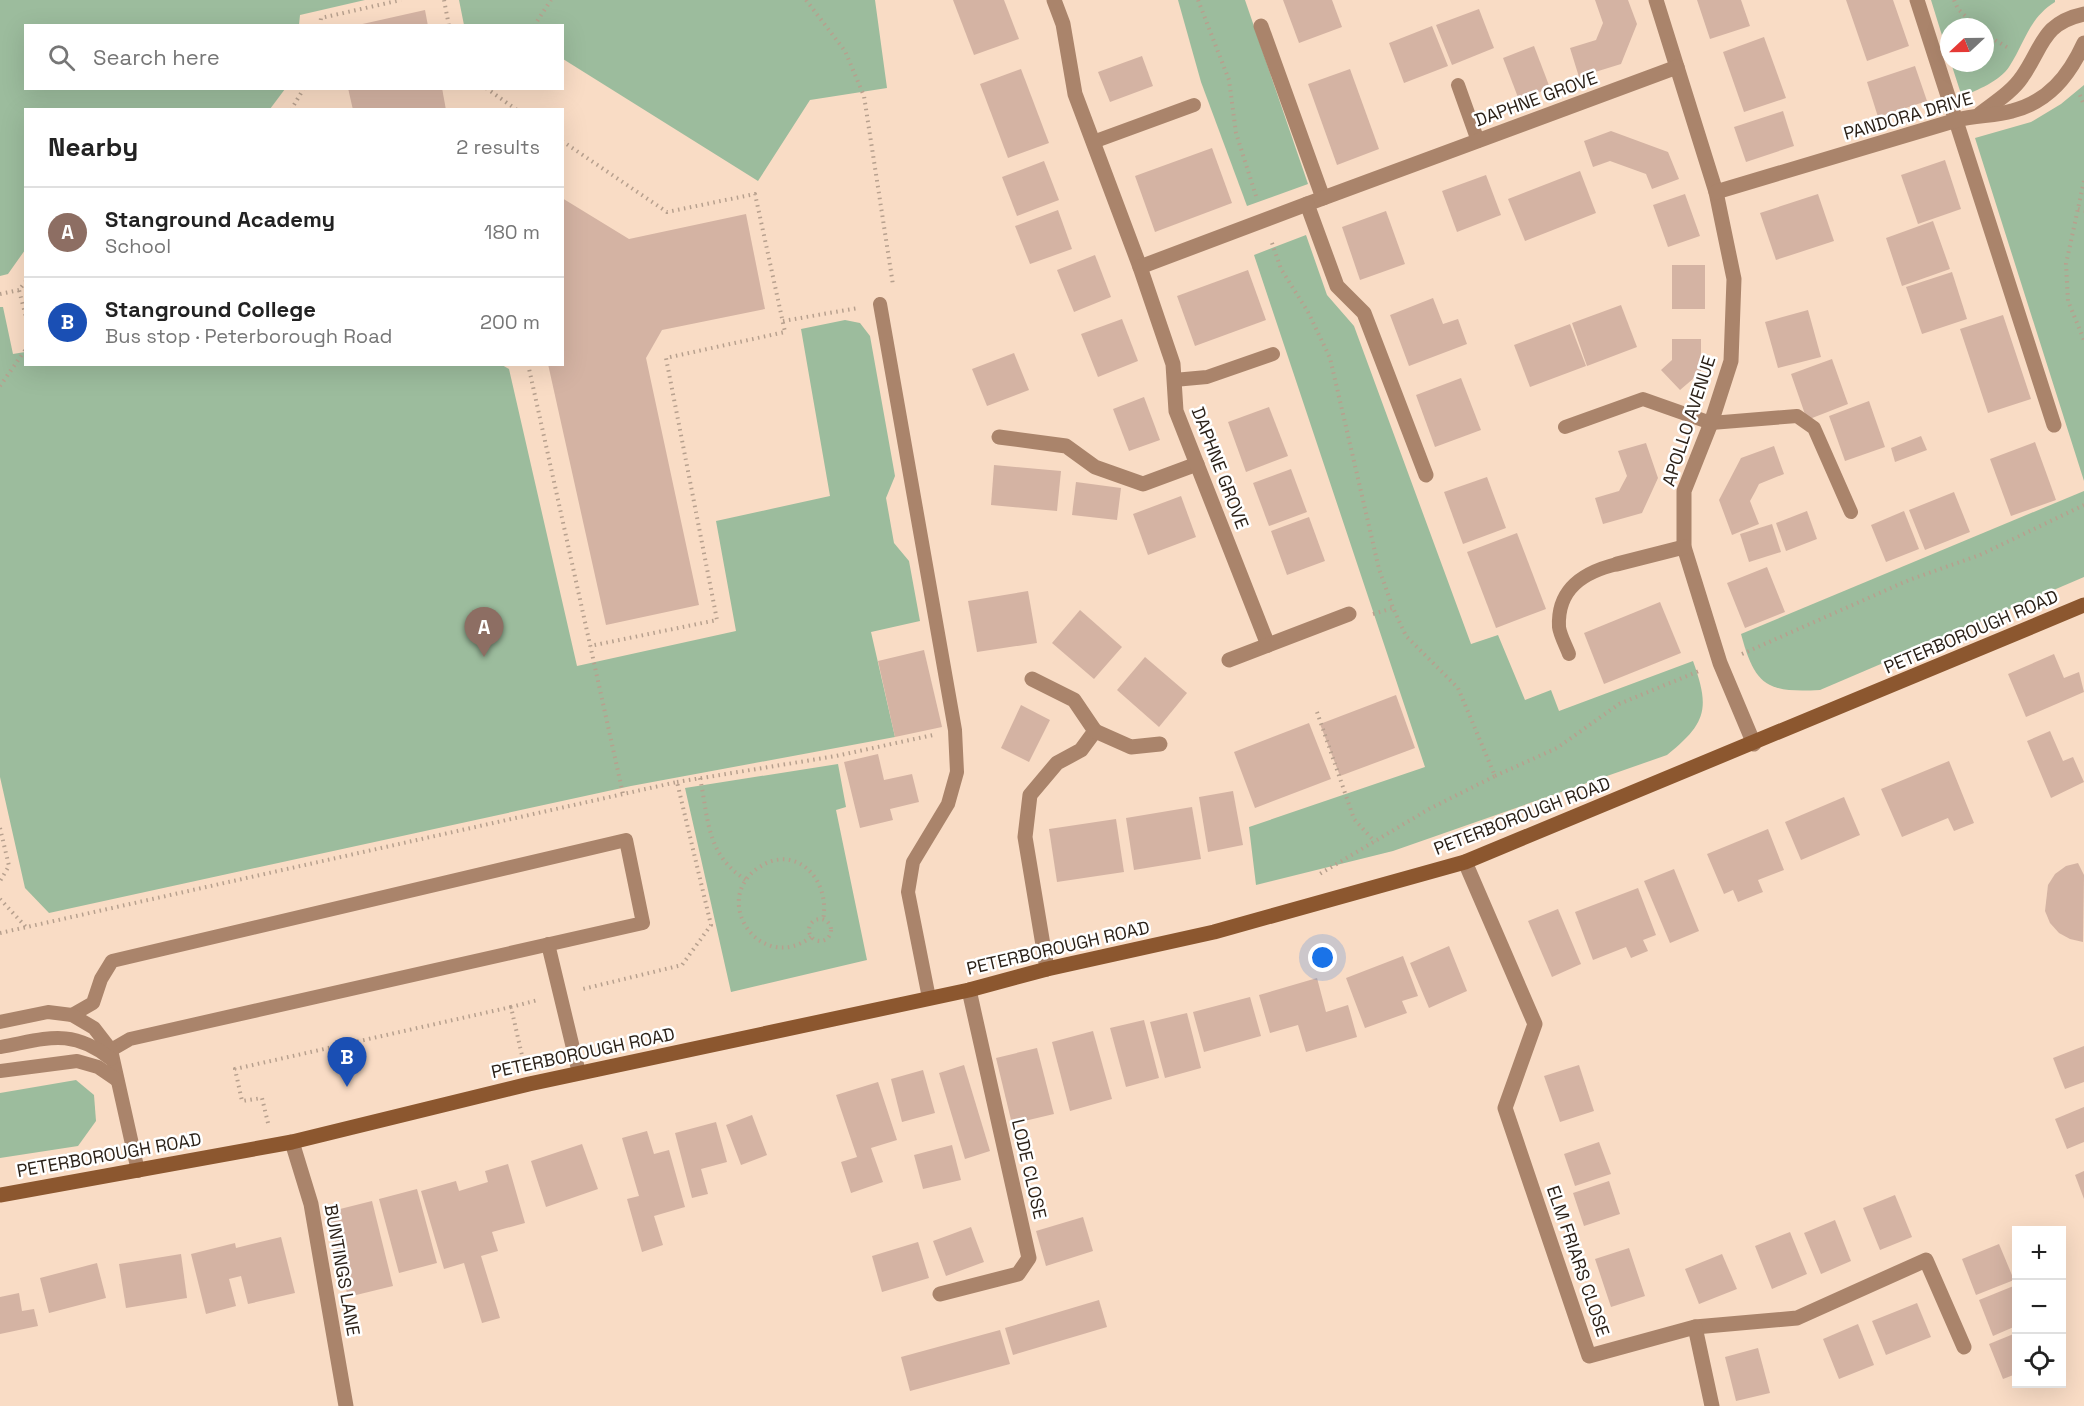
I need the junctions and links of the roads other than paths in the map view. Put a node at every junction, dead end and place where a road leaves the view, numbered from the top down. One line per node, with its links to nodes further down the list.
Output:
1 (1054, 0): 13 (street, DAPHNE GROVE)
2 (1656, 0): 7 (street, APOLLO AVENUE)
3 (1917, 0): 11 (street)
4 (2084, 14): 10 (street)
5 (1262, 26): 15 (street)
6 (2084, 43): 10 (street, PANDORA DRIVE)
7 (1677, 67): 12 (street, DAPHNE GROVE); 14 (street, APOLLO AVENUE)
8 (1458, 85): 12 (lane)
9 (1194, 105): 13 (lane)
10 (1980, 114): 11 (street, PANDORA DRIVE)
11 (1957, 120): 14 (street, PANDORA DRIVE); 22 (street)
12 (1478, 141): 15 (street, DAPHNE GROVE)
13 (1093, 142): 17 (street, DAPHNE GROVE)
14 (1716, 192): 21 (street, APOLLO AVENUE)
15 (1323, 198): 16 (street, DAPHNE GROVE)
16 (1307, 204): 17 (street, DAPHNE GROVE); 26 (street)
17 (1140, 267): 20 (street, DAPHNE GROVE)
18 (880, 304): 43 (lane)
19 (1273, 354): 20 (lane)
20 (1174, 380): 25 (street, DAPHNE GROVE)
21 (1711, 423): 23 (lane); 27 (lane); 28 (street, APOLLO AVENUE)
22 (2054, 425)
23 (1565, 427)
24 (999, 437): 25 (street)
25 (1197, 464): 32 (street, DAPHNE GROVE)
26 (1426, 475)
27 (1851, 512)
28 (1684, 548): 29 (street); 38 (street, APOLLO AVENUE)
29 (1617, 564): 33 (lane)
30 (2084, 605): 38 (main road, PETERBOROUGH ROAD)
31 (1349, 614): 32 (street)
32 (1268, 645): 34 (street)
33 (1569, 654)
34 (1229, 660)
35 (1032, 679): 36 (street)
36 (1095, 730): 37 (street); 41 (street)
37 (1160, 744)
38 (1754, 744): 39 (main road, PETERBOROUGH ROAD)
39 (1465, 862): 41 (main road, PETERBOROUGH ROAD); 55 (street, ELM FRIARS CLOSE)
40 (548, 944): 44 (lane); 47 (lane); 49 (lane)
41 (1047, 969): 42 (main road, PETERBOROUGH ROAD)
42 (969, 990): 43 (main road, PETERBOROUGH ROAD); 54 (street, LODE CLOSE)
43 (929, 998): 49 (main road, PETERBOROUGH ROAD)
44 (72, 1015): 45 (lane); 47 (lane)
45 (0, 1022)
46 (0, 1047): 47 (lane)
47 (112, 1055): 50 (lane)
48 (0, 1071): 50 (lane)
49 (579, 1073): 51 (main road, PETERBOROUGH ROAD)
50 (117, 1080): 52 (lane)
51 (292, 1142): 52 (main road, PETERBOROUGH ROAD); 57 (street, BUNTINGS LANE)
52 (138, 1171): 53 (main road, PETERBOROUGH ROAD)
53 (0, 1195)
54 (940, 1294)
55 (1695, 1327): 56 (street, ELM FRIARS CLOSE); 58 (street)
56 (1964, 1347)
57 (346, 1406)
58 (1712, 1406)

